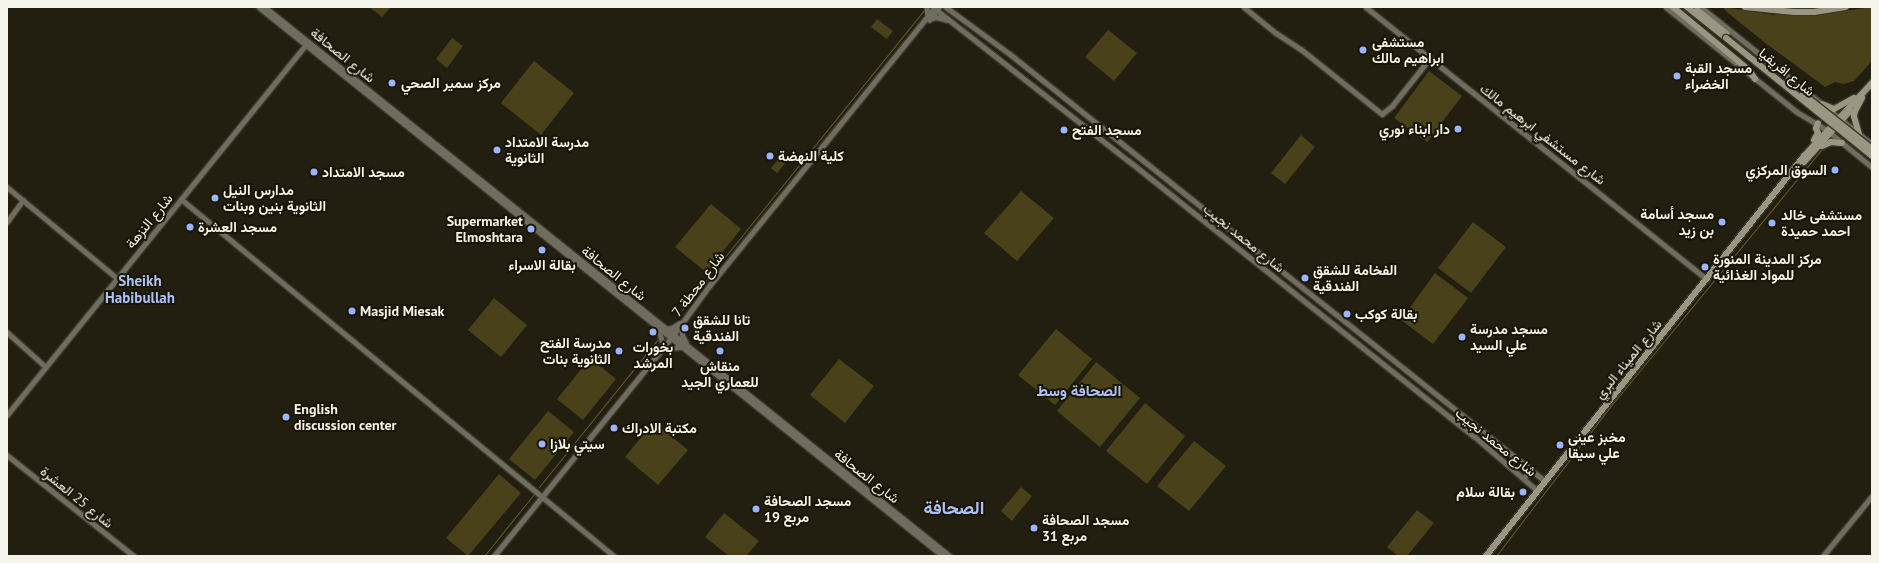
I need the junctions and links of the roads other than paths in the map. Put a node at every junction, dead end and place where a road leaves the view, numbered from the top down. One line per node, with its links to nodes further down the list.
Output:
1 (259, 7): 20 (main road, شارع الصحافة)
2 (265, 7): 20 (main road, شارع الصحافة)
3 (927, 7): 17 (main road)
4 (946, 7): 16 (main road, شارع محمد نجيب)
5 (953, 7): 16 (main road)
6 (1244, 7): 21 (main road)
7 (1366, 7): 21 (main road, شارع مستشفي ابرهيم مالك)
8 (1666, 7): 22 (main road)
9 (1673, 7): 22 (highway)
10 (1687, 7): 19 (highway, شارع افريقيا)
11 (1694, 7): 19 (highway, شارع افريقيا)
12 (1701, 7): 26 (main road)
13 (1745, 7): 14 (highway)
14 (1846, 7)
15 (936, 8): 17 (main road, شارع محطة 7); 18 (main road, شارع محمد نجيب)
16 (959, 17): 55 (main road, شارع محمد نجيب)
17 (928, 18): 18 (main road); 43 (main road, شارع محطة 7)
18 (950, 20): 56 (main road, شارع محمد نجيب)
19 (1727, 37): 33 (highway, شارع افريقيا, bridge); 35 (highway, شارع افريقيا, bridge)
20 (307, 43): 38 (main road, شارع النزهة); 45 (main road, شارع الصحافة); 46 (main road, شارع الصحافة)
21 (1430, 58): 42 (main road, شارع مستشفي ابرهيم مالك)
22 (1755, 79): 28 (main road)
23 (1872, 83): 25 (highway)
24 (1872, 88): 25 (highway)
25 (1861, 96): 26 (highway); 27 (highway); 30 (highway)
26 (1822, 104): 27 (main road)
27 (1841, 118): 29 (highway); 30 (main road)
28 (1818, 123): 29 (main road); 34 (highway)
29 (1829, 132): 31 (main road); 34 (highway)
30 (1859, 134): 32 (main road)
31 (1842, 143): 34 (highway); 36 (main road)
32 (1872, 144)
33 (1872, 149)
34 (1810, 151): 42 (highway, شارع الميناء البري)
35 (1872, 156)
36 (1872, 167)
37 (7, 187): 39 (main road)
38 (181, 199): 41 (main road, شارع النزهة); 60 (main road)
39 (23, 200): 40 (main road); 41 (main road)
40 (7, 222)
41 (117, 278): 52 (main road, شارع النزهة)
42 (1707, 279): 57 (highway, شارع الميناء البري)
43 (685, 320): 44 (main road, شارع محطة 7); 46 (main road)
44 (681, 325): 48 (main road, شارع محطة 7); 51 (main road)
45 (658, 328): 48 (main road, شارع الصحافة); 50 (main road)
46 (665, 328): 48 (main road, شارع الصحافة)
47 (7, 332): 52 (main road)
48 (672, 336): 49 (main road, شارع الصحافة); 50 (main road, شارع محطة 7); 51 (main road, شارع الصحافة)
49 (682, 347): 50 (main road); 64 (main road, شارع الصحافة)
50 (663, 348): 60 (main road, شارع محطة 7)
51 (696, 352): 65 (main road, شارع الصحافة)
52 (46, 367): 53 (main road, شارع النزهة)
53 (7, 415)
54 (7, 455): 61 (main road, شارع 25 العشرة)
55 (1531, 469): 56 (main road); 57 (main road, شارع محمد نجيب)
56 (1524, 478): 58 (main road, شارع محمد نجيب)
57 (1545, 481): 58 (highway, شارع الميناء البري)
58 (1538, 491): 66 (highway, شارع الميناء البري)
59 (1872, 496): 67 (main road)
60 (541, 497): 62 (main road, شارع محطة 7); 63 (main road)
61 (134, 556)
62 (494, 556)
63 (614, 556)
64 (943, 556)
65 (950, 556)
66 (1486, 556)
67 (1823, 556)

